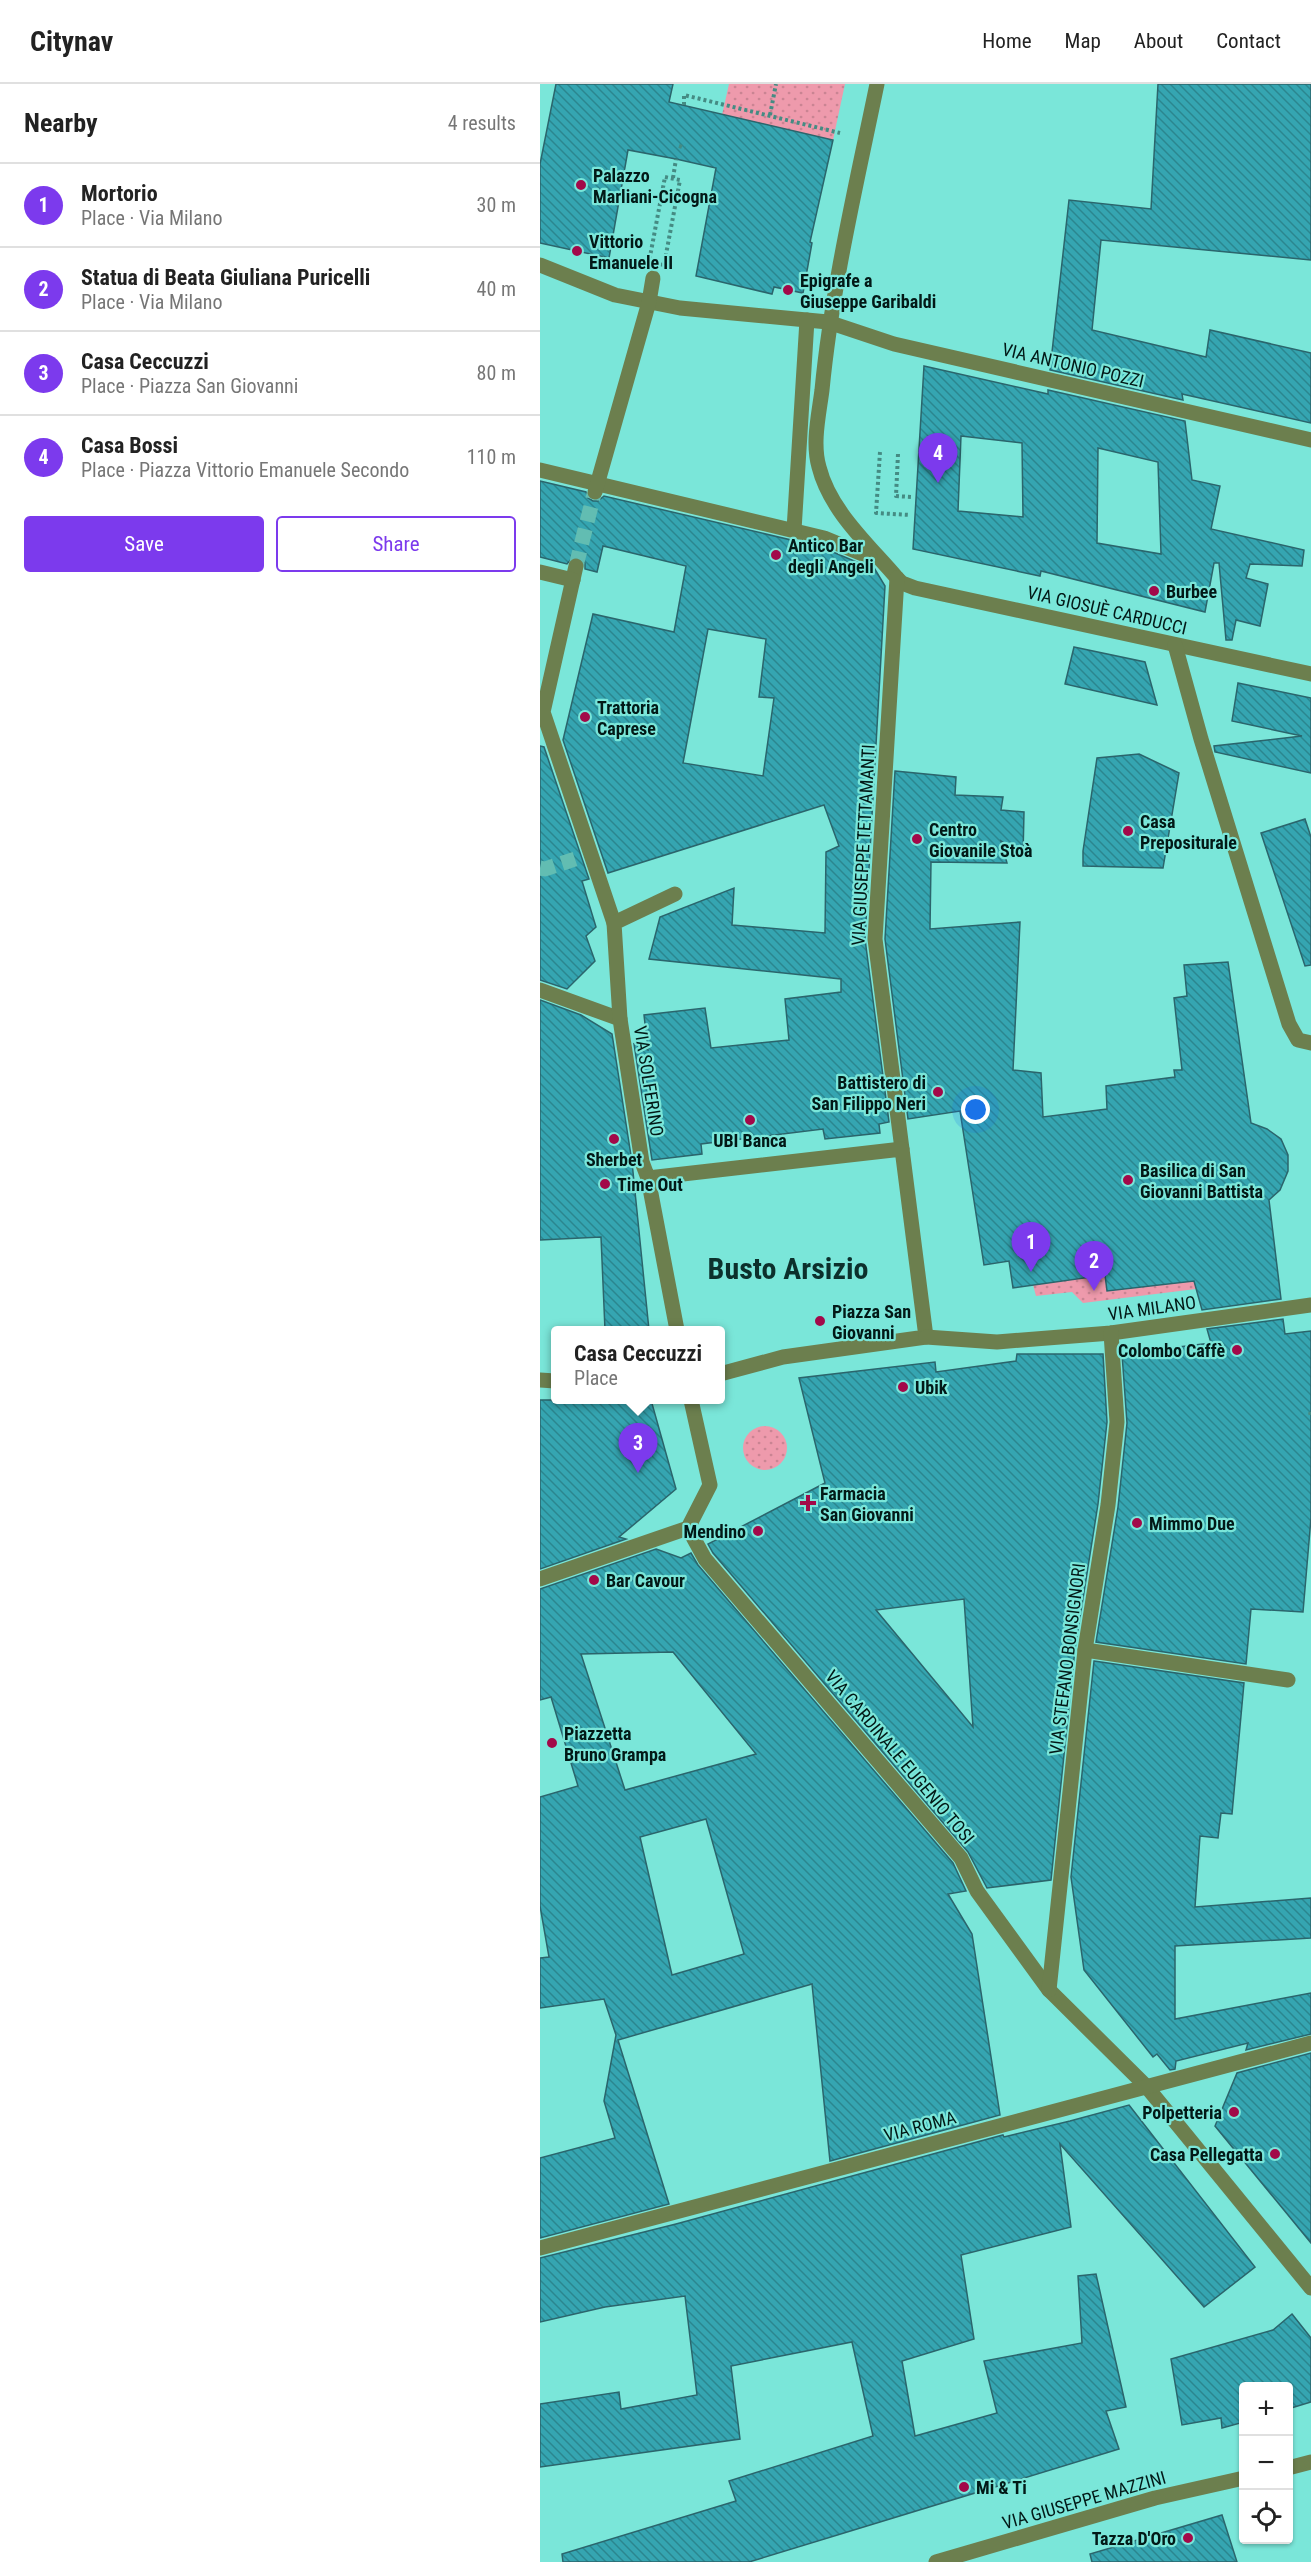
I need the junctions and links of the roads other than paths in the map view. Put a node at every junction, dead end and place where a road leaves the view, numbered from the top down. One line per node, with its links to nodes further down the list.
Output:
1 (877, 84): 6 (street)
2 (540, 265): 4 (street, VIA ANTONIO POZZI)
3 (653, 278): 4 (street)
4 (649, 302): 5 (street, VIA ANTONIO POZZI); 9 (street)
5 (807, 320): 6 (street, VIA ANTONIO POZZI); 10 (street)
6 (828, 322): 7 (street, VIA ANTONIO POZZI); 13 (street)
7 (1311, 440)
8 (540, 470): 9 (street)
9 (595, 489): 10 (street)
10 (794, 530): 11 (street)
11 (870, 557)
12 (540, 572): 16 (street)
13 (897, 579): 14 (street, VIA GIOSUÈ CARDUCCI); 24 (street, VIA GIUSEPPE TETTAMANTI)
14 (1175, 645): 15 (street, VIA GIOSUÈ CARDUCCI); 23 (street)
15 (1311, 674)
16 (541, 712): 17 (street)
17 (590, 854): 18 (street); 20 (street)
18 (575, 859)
19 (675, 894): 20 (street)
20 (614, 923): 22 (street)
21 (540, 990): 22 (street, VIA SOLFERINO)
22 (620, 1019): 25 (street, VIA SOLFERINO)
23 (1305, 1042)
24 (902, 1149): 25 (street); 29 (street)
25 (648, 1178): 27 (street)
26 (1311, 1305): 28 (street, VIA MILANO)
27 (676, 1326)
28 (1111, 1334): 29 (street, VIA MILANO); 34 (street, VIA STEFANO BONSIGNORI)
29 (926, 1337): 30 (street)
30 (725, 1373)
31 (692, 1404): 32 (street)
32 (688, 1528): 33 (street); 36 (street, VIA CARDINALE EUGENIO TOSI)
33 (540, 1579)
34 (1085, 1650): 35 (street); 36 (street, VIA STEFANO BONSIGNORI)
35 (1287, 1680)
36 (1049, 1990): 38 (street, VIA CARDINALE EUGENIO TOSI)
37 (1311, 2043): 38 (street, VIA ROMA)
38 (1146, 2086): 39 (street, VIA ROMA); 40 (street, VIA CARDINALE EUGENIO TOSI)
39 (540, 2248)
40 (1311, 2288)
41 (1311, 2462): 42 (street)
42 (1293, 2467)
43 (1239, 2479): 44 (street, VIA GIUSEPPE MAZZINI)
44 (936, 2562)

